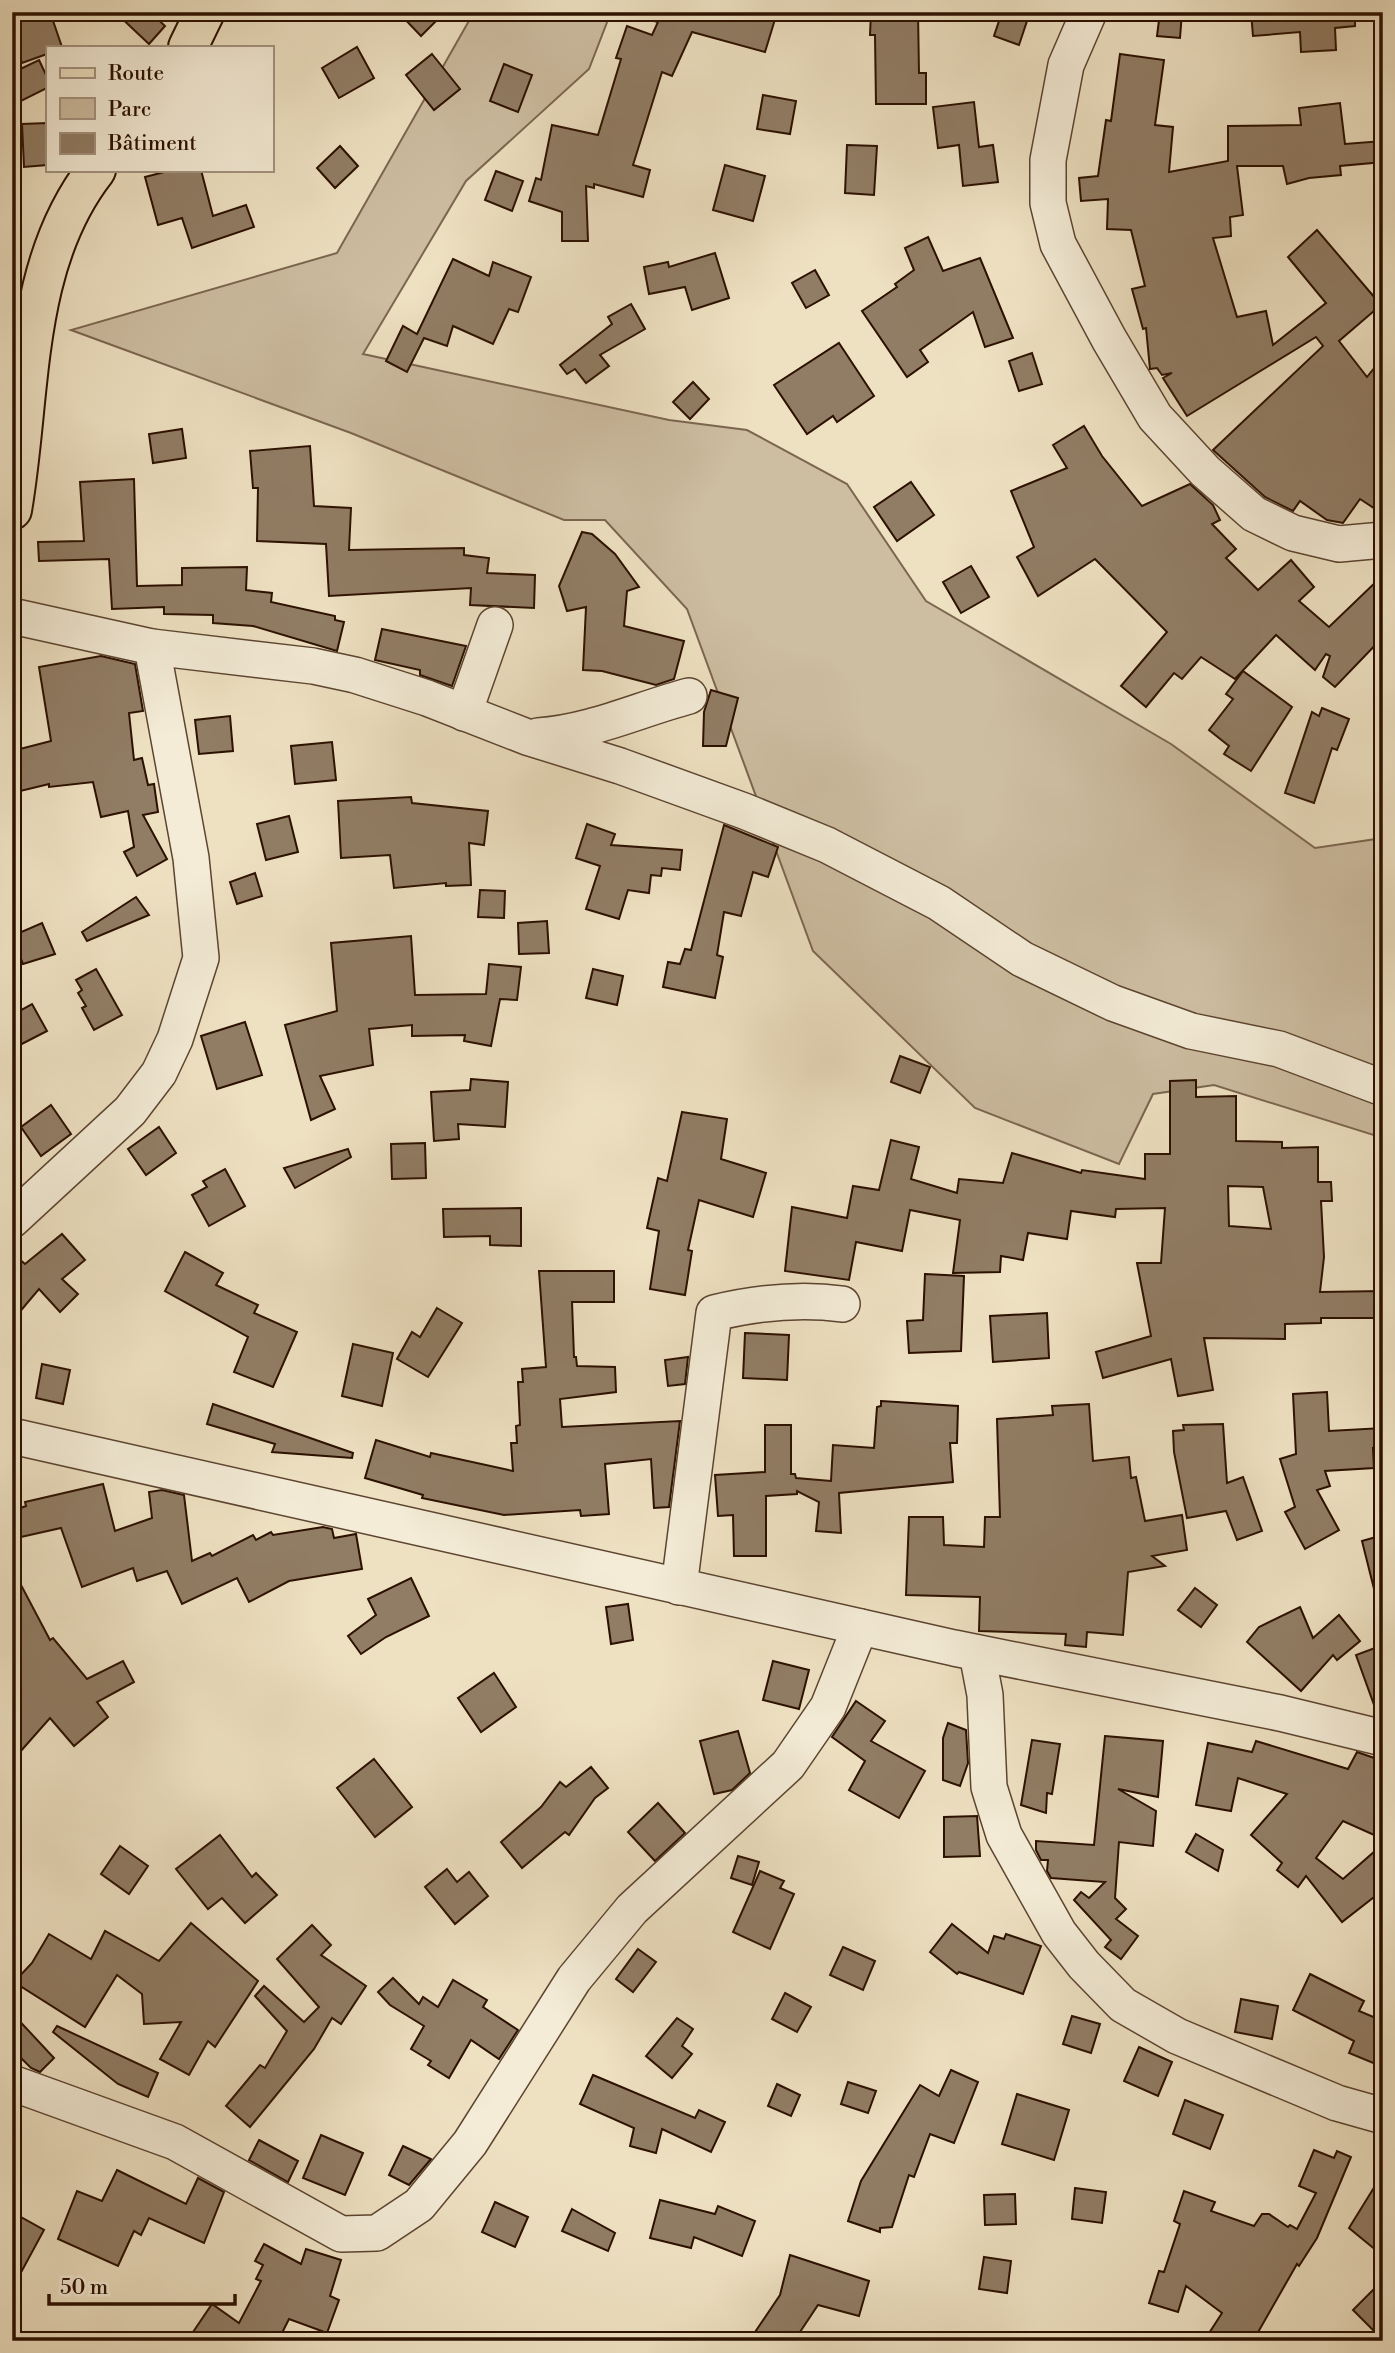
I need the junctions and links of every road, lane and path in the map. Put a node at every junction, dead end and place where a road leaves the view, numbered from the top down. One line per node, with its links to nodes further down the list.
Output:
1 (205, 12): 3 (main road)
2 (1089, 12): 6 (street)
3 (188, 46)
4 (95, 172): 5 (main road)
5 (12, 510)
6 (1383, 540)
7 (12, 616): 9 (street)
8 (495, 625): 11 (street)
9 (152, 647): 11 (street); 14 (street)
10 (689, 696): 12 (street)
11 (464, 713): 12 (street)
12 (527, 737): 13 (street)
13 (1383, 1088)
14 (12, 1220)
15 (842, 1304): 17 (street)
16 (12, 1436): 17 (street)
17 (679, 1587): 18 (street)
18 (860, 1627): 19 (street); 21 (street)
19 (976, 1653): 20 (street); 22 (street)
20 (1383, 1738)
21 (12, 2083)
22 (1383, 2116)

